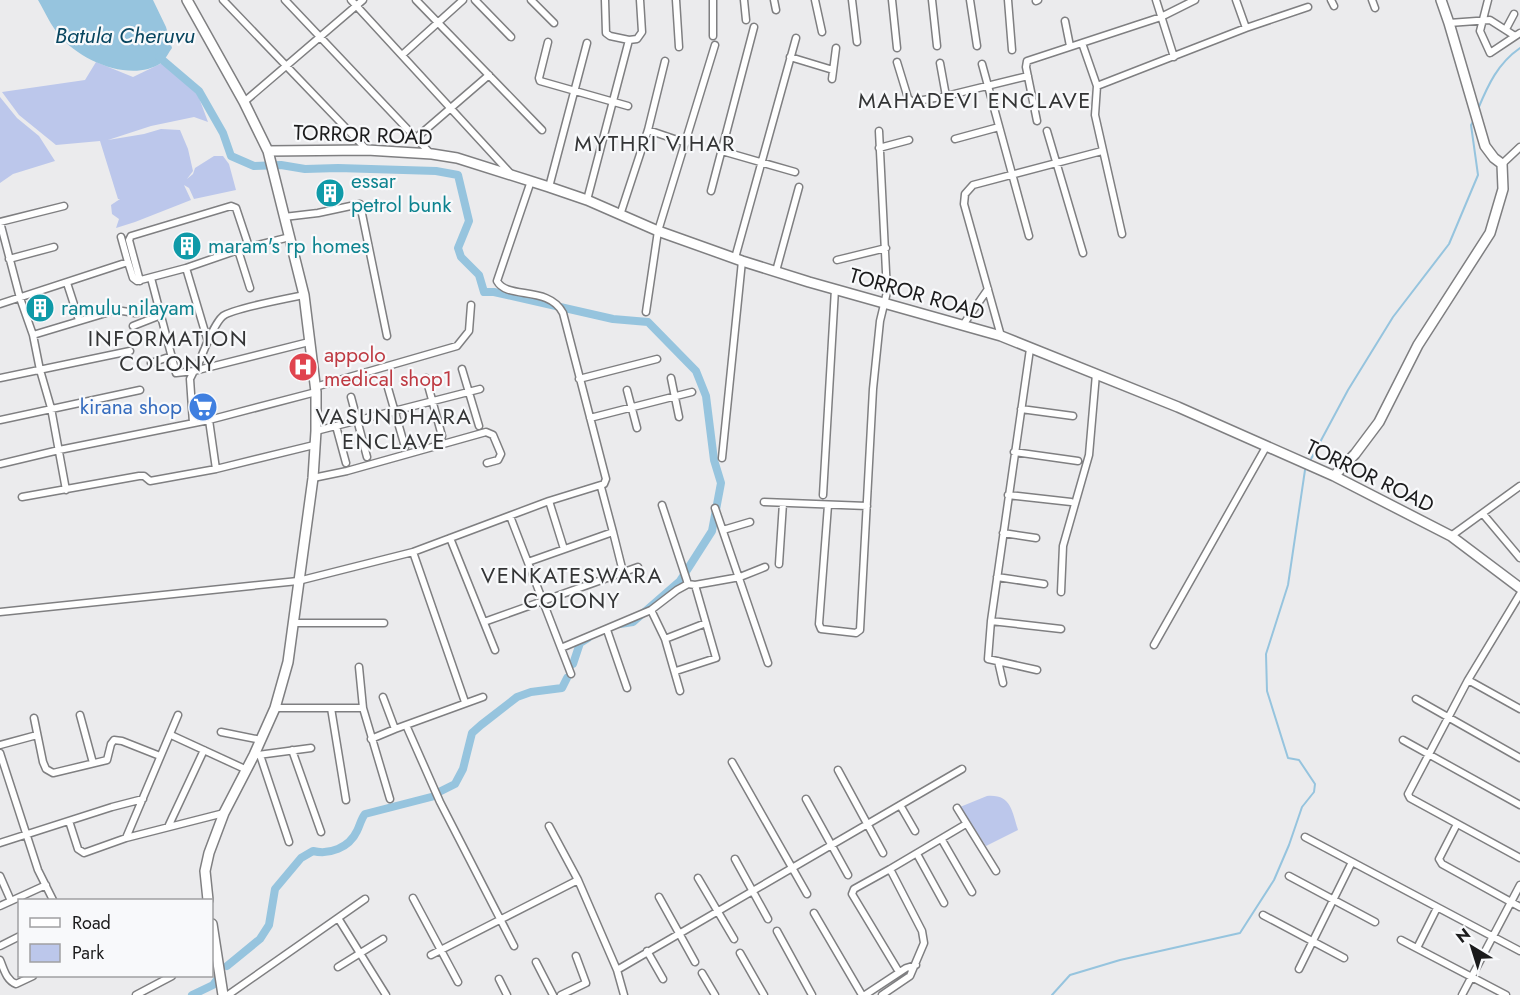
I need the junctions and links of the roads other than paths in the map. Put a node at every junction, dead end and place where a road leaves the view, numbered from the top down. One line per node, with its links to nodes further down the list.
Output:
1 (187, 0): 79 (street)
2 (223, 0): 69 (street)
3 (285, 0): 46 (street)
4 (351, 0): 28 (street)
5 (363, 0): 28 (street)
6 (416, 0): 37 (street)
7 (463, 0): 37 (street)
8 (475, 0): 47 (street)
9 (531, 0): 38 (street)
10 (605, 0): 49 (street)
11 (640, 0): 49 (street)
12 (676, 0): 58 (street)
13 (713, 0): 45 (street)
14 (744, 0): 34 (street)
15 (774, 0): 31 (street)
16 (815, 0): 43 (street)
17 (852, 0): 51 (street)
18 (892, 0): 60 (street)
19 (932, 0): 55 (street)
20 (970, 0): 56 (street)
21 (1008, 0): 61 (street)
22 (1156, 0): 33 (street)
23 (1195, 0): 33 (street)
24 (1236, 0): 41 (street)
25 (1372, 0): 30 (street)
26 (1441, 0): 39 (street)
27 (1488, 0): 36 (street)
28 (356, 6): 46 (street); 62 (street)
29 (1308, 7): 41 (street)
30 (1375, 8)
31 (776, 10)
32 (1514, 14): 42 (street)
33 (1161, 16): 53 (street); 64 (street)
34 (746, 20)
35 (1065, 21): 57 (street)
36 (1482, 21): 39 (street); 42 (street); 44 (street)
37 (439, 22): 62 (street); 71 (street)
38 (554, 23)
39 (1449, 23): 101 (street)
40 (754, 27): 95 (street)
41 (1246, 28): 64 (street)
42 (1506, 29): 44 (street)
43 (822, 32)
44 (1517, 34)
45 (713, 36)
46 (321, 37): 69 (street); 88 (street)
47 (511, 37)
48 (796, 38): 63 (street)
49 (630, 40): 78 (street)
50 (548, 42): 76 (street)
51 (857, 42)
52 (587, 43): 76 (street)
53 (1082, 43): 57 (street); 74 (street)
54 (715, 45): 91 (street)
55 (937, 46)
56 (977, 46)
57 (1070, 46): 72 (street)
58 (679, 47)
59 (836, 48): 70 (street)
60 (897, 48)
61 (1012, 50)
62 (402, 55): 81 (street)
63 (790, 57): 70 (street); 99 (street)
64 (1174, 57): 74 (street)
65 (665, 61): 85 (street)
66 (897, 62): 77 (street)
67 (940, 63): 77 (street)
68 (982, 64): 75 (street)
69 (288, 66): 79 (street); 94 (street)
70 (833, 70): 73 (street)
71 (489, 75): 81 (street); 84 (street)
72 (1028, 76): 75 (street); 82 (street)
73 (832, 79)
74 (1097, 86): 97 (street)
75 (987, 87): 77 (street); 83 (street)
76 (574, 91): 78 (street); 106 (street)
77 (946, 96)
78 (612, 101): 80 (street); 109 (street)
79 (244, 102): 96 (street)
80 (628, 106)
81 (451, 108): 88 (street); 104 (street)
82 (1037, 121)
83 (999, 127): 89 (street); 103 (street)
84 (542, 130)
85 (648, 130): 91 (street); 111 (street)
86 (879, 131): 93 (street)
87 (1047, 131): 100 (street)
88 (416, 138): 98 (street)
89 (955, 139)
90 (909, 140): 93 (street)
91 (686, 143): 114 (street)
92 (1520, 147): 101 (street)
93 (879, 148): 121 (street)
94 (367, 150): 96 (street, TORROR ROAD); 98 (street, TORROR ROAD)
95 (722, 151): 99 (street); 108 (street)
96 (268, 152): 112 (street)
97 (1102, 152): 100 (street); 115 (street)
98 (432, 154): 104 (street, TORROR ROAD)
99 (763, 162): 102 (street); 125 (street)
100 (1056, 162): 103 (street); 123 (street)
101 (1502, 164): 202 (street)
102 (795, 172)
103 (1012, 175): 116 (street); 135 (street)
104 (513, 176): 105 (street, TORROR ROAD)
105 (531, 181): 106 (street, TORROR ROAD); 163 (street)
106 (549, 187): 109 (street, TORROR ROAD)
107 (799, 187): 129 (street)
108 (711, 191)
109 (586, 200): 111 (street, TORROR ROAD)
110 (64, 206): 113 (street)
111 (620, 214): 114 (street, TORROR ROAD)
112 (284, 216): 118 (street); 147 (street)
113 (0, 222): 124 (street)
114 (658, 231): 125 (street, TORROR ROAD); 141 (street)
115 (1122, 234)
116 (1029, 236)
117 (122, 237): 127 (street)
118 (290, 237): 120 (street); 136 (street)
119 (54, 247): 124 (street)
120 (249, 247): 122 (street); 131 (street)
121 (886, 248): 126 (street); 138 (street)
122 (238, 250): 128 (street); 133 (street)
123 (1083, 253)
124 (9, 259): 137 (street)
125 (739, 260): 129 (street, TORROR ROAD); 196 (street)
126 (837, 260)
127 (128, 262): 131 (street); 132 (street)
128 (186, 267): 130 (street); 149 (street)
129 (776, 272): 134 (street, TORROR ROAD)
130 (151, 278): 131 (street); 142 (street)
131 (140, 281)
132 (67, 283): 137 (street); 143 (street)
133 (250, 288)
134 (835, 289): 138 (street, TORROR ROAD); 207 (street)
135 (988, 289): 145 (street); 148 (street)
136 (304, 295): 149 (street); 150 (street)
137 (20, 298): 139 (street); 146 (street)
138 (884, 303): 145 (street, TORROR ROAD); 216 (street)
139 (0, 304)
140 (471, 305): 165 (street)
141 (646, 312)
142 (161, 313): 143 (street); 144 (street); 153 (street)
143 (79, 320): 146 (street)
144 (133, 326)
145 (963, 326): 148 (street, TORROR ROAD)
146 (33, 335): 157 (street)
147 (387, 336)
148 (1001, 336): 151 (street, TORROR ROAD)
149 (208, 342): 158 (street)
150 (309, 342): 158 (street); 165 (street)
151 (1030, 349): 159 (street, TORROR ROAD); 176 (street)
152 (130, 351): 157 (street)
153 (172, 357): 155 (street); 158 (street)
154 (657, 359): 163 (street)
155 (151, 363)
156 (462, 369): 169 (street)
157 (40, 370): 160 (street); 174 (street)
158 (195, 371): 184 (street)
159 (1096, 374): 192 (street, TORROR ROAD); 241 (street)
160 (0, 378)
161 (426, 378): 173 (street)
162 (671, 378): 172 (street)
163 (579, 379): 180 (street)
164 (388, 388): 177 (street)
165 (315, 389): 182 (street); 188 (street)
166 (480, 389): 169 (street)
167 (140, 390): 174 (street)
168 (627, 390): 175 (street)
169 (469, 392): 173 (street); 186 (street)
170 (692, 392): 172 (street)
171 (351, 397): 183 (street)
172 (675, 397): 175 (street); 179 (street)
173 (433, 401): 177 (street); 189 (street)
174 (51, 408): 181 (street); 193 (street)
175 (632, 408): 180 (street); 187 (street)
176 (1021, 408): 178 (street); 194 (street)
177 (395, 411): 183 (street); 191 (street)
178 (1073, 416)
179 (679, 417)
180 (590, 418): 204 (street)
181 (0, 420)
182 (209, 420): 184 (street); 201 (street)
183 (357, 420): 185 (street); 195 (street)
184 (193, 423): 193 (street)
185 (336, 426): 188 (street); 198 (street)
186 (479, 426)
187 (637, 428)
188 (316, 431): 190 (street)
189 (442, 436)
190 (314, 445): 201 (street); 203 (street)
191 (405, 447)
192 (1266, 447): 202 (street, TORROR ROAD); 254 (street)
193 (59, 450): 199 (street); 205 (street)
194 (1014, 452): 197 (street); 208 (street)
195 (367, 457)
196 (722, 458)
197 (1078, 461)
198 (346, 463)
199 (0, 464)
200 (487, 464): 203 (street)
201 (216, 469): 205 (street)
202 (1334, 477): 224 (street, TORROR ROAD)
203 (313, 478): 237 (street)
204 (601, 487): 210 (street); 222 (street)
205 (66, 490): 209 (street)
206 (1519, 490): 218 (street)
207 (823, 495)
208 (1008, 495): 212 (street); 223 (street)
209 (22, 497)
210 (549, 501): 219 (street); 227 (street)
211 (764, 502): 213 (street)
212 (1071, 502)
213 (783, 503): 215 (street); 231 (street)
214 (662, 505): 240 (street)
215 (828, 505): 216 (street); 216 (street)
216 (867, 506)
217 (715, 508): 221 (street)
218 (1483, 514): 224 (street); 229 (street)
219 (510, 516): 225 (street); 230 (street)
220 (750, 522): 221 (street)
221 (723, 530): 235 (street)
222 (613, 532): 227 (street); 234 (street)
223 (1003, 533): 226 (street); 236 (street)
224 (1451, 537): 239 (street, TORROR ROAD)
225 (450, 538): 228 (street); 246 (street)
226 (1036, 538)
227 (564, 549): 230 (street)
228 (413, 552): 237 (street); 270 (street)
229 (1520, 558)
230 (528, 562): 243 (street)
231 (779, 564)
232 (638, 567): 234 (street)
233 (765, 567): 235 (street)
234 (623, 572): 243 (street)
235 (740, 577): 240 (street); 258 (street)
236 (997, 577): 238 (street); 247 (street)
237 (298, 581): 245 (street); 248 (street)
238 (1044, 584)
239 (1518, 584)
240 (691, 585): 244 (street); 250 (street)
241 (1061, 592)
242 (1520, 594): 263 (street)
243 (543, 600): 246 (street); 255 (street)
244 (651, 610): 252 (street); 253 (street)
245 (0, 612)
246 (484, 621): 256 (street)
247 (991, 621): 251 (street); 257 (street)
248 (294, 623): 249 (street); 271 (street)
249 (384, 623)
250 (706, 623): 253 (street); 261 (street)
251 (1061, 628)
252 (607, 630): 255 (street); 265 (street)
253 (665, 639): 261 (street)
254 (1154, 645)
255 (561, 648): 262 (street)
256 (495, 650)
257 (998, 661): 260 (street); 264 (street)
258 (768, 663)
259 (359, 667): 273 (street)
260 (1037, 670)
261 (676, 671): 266 (street)
262 (571, 674)
263 (1468, 680): 274 (street); 278 (street)
264 (1003, 683)
265 (627, 688)
266 (680, 691)
267 (383, 697): 280 (street)
268 (483, 697): 270 (street)
269 (1416, 699): 278 (street)
270 (465, 702): 279 (street)
271 (275, 708): 272 (street); 285 (street)
272 (331, 708): 273 (street); 304 (street)
273 (363, 708): 284 (street)
274 (1520, 709)
275 (80, 715): 297 (street)
276 (178, 715): 283 (street)
277 (34, 718): 282 (street)
278 (1448, 719): 293 (street); 295 (street)
279 (406, 725): 280 (street); 358 (street)
280 (394, 729): 284 (street)
281 (221, 732): 285 (street)
282 (37, 735): 287 (street); 297 (street)
283 (171, 735): 289 (street); 294 (street)
284 (371, 739): 301 (street)
285 (261, 740): 292 (street)
286 (1402, 740): 293 (street)
287 (0, 745)
288 (311, 747): 290 (street)
289 (204, 750): 299 (street); 314 (street)
290 (292, 750): 292 (street); 316 (street)
291 (0, 753): 317 (street)
292 (257, 755): 299 (street); 321 (street)
293 (1429, 755): 305 (street); 312 (street)
294 (160, 756): 297 (street); 303 (street)
295 (1520, 758)
296 (732, 762): 329 (street)
297 (93, 763)
298 (962, 769): 306 (street)
299 (247, 770): 308 (street)
300 (838, 770): 310 (street)
301 (390, 799)
302 (806, 799): 323 (street)
303 (143, 800): 309 (street); 319 (street)
304 (346, 800)
305 (1520, 805)
306 (900, 806): 310 (street); 315 (street)
307 (957, 808): 311 (street)
308 (224, 813): 314 (street); 345 (street)
309 (69, 821): 317 (street); 319 (street)
310 (868, 824): 323 (street); 324 (street)
311 (966, 824): 320 (street); 331 (street)
312 (1457, 824): 326 (street); 349 (street)
313 (549, 826): 336 (street)
314 (168, 827): 319 (street)
315 (915, 831)
316 (321, 832)
317 (26, 835): 322 (street); 337 (street)
318 (1305, 837): 328 (street)
319 (126, 838)
320 (942, 840): 325 (street); 340 (street)
321 (290, 842)
322 (0, 843)
323 (831, 845): 329 (street); 332 (street)
324 (883, 853)
325 (917, 854): 330 (street); 350 (street)
326 (1520, 858)
327 (735, 859): 339 (street)
328 (1352, 862): 347 (street); 353 (street)
329 (792, 867): 339 (street); 341 (street)
330 (890, 869): 384 (street); 388 (street)
331 (996, 871)
332 (848, 875)
333 (0, 876): 348 (street)
334 (1289, 876): 347 (street)
335 (698, 878): 354 (street)
336 (578, 880): 358 (street); 387 (street)
337 (46, 885): 344 (street); 348 (street)
338 (1520, 885): 349 (street)
339 (752, 890): 354 (street); 359 (street)
340 (972, 892)
341 (807, 894)
342 (659, 897): 362 (street)
343 (413, 898): 372 (street)
344 (53, 899)
345 (206, 899)
346 (365, 899): 357 (street)
347 (1333, 899): 360 (street); 368 (street)
348 (10, 901): 351 (street)
349 (1510, 902): 352 (street); 364 (street)
350 (944, 903)
351 (0, 906)
352 (1520, 907)
353 (1437, 908): 364 (street); 371 (street)
354 (717, 911): 362 (street); 366 (street)
355 (814, 913): 409 (street)
356 (1263, 915): 368 (street)
357 (338, 918): 377 (street); 400 (street)
358 (500, 919): 370 (street); 372 (street)
359 (768, 919)
360 (1374, 922)
361 (777, 931): 408 (street)
362 (679, 933): 373 (street); 383 (street)
363 (18, 937): 369 (street)
364 (1492, 937): 374 (street); 392 (street)
365 (383, 939): 377 (street)
366 (734, 939)
367 (1401, 940): 371 (street)
368 (1313, 942): 380 (street); 386 (street)
369 (0, 945)
370 (514, 946)
371 (1417, 948): 392 (street)
372 (441, 950): 378 (street); 395 (street)
373 (647, 951): 387 (street); 394 (street)
374 (1520, 951)
375 (214, 953): 399 (street)
376 (740, 953): 407 (street)
377 (360, 954): 385 (street); 401 (street)
378 (431, 955)
379 (576, 956): 404 (street)
380 (1344, 958)
381 (0, 960): 390 (street)
382 (536, 962): 403 (street)
383 (695, 962)
384 (916, 965): 388 (street); 397 (street)
385 (338, 967)
386 (1299, 969)
387 (617, 970): 405 (street)
388 (899, 972): 396 (street)
389 (702, 973): 406 (street)
390 (29, 977)
391 (168, 977): 398 (street)
392 (1472, 977): 410 (street); 411 (street)
393 (499, 979): 402 (street)
394 (663, 979)
395 (459, 982)
396 (880, 984): 397 (street); 409 (street)
397 (884, 994)
398 (136, 995)
399 (223, 995)
400 (228, 995)
401 (386, 995)
402 (507, 995)
403 (553, 995)
404 (561, 995)
405 (624, 995)
406 (715, 995)
407 (764, 995)
408 (812, 995)
409 (863, 995)
410 (1462, 995)
411 (1506, 995)

